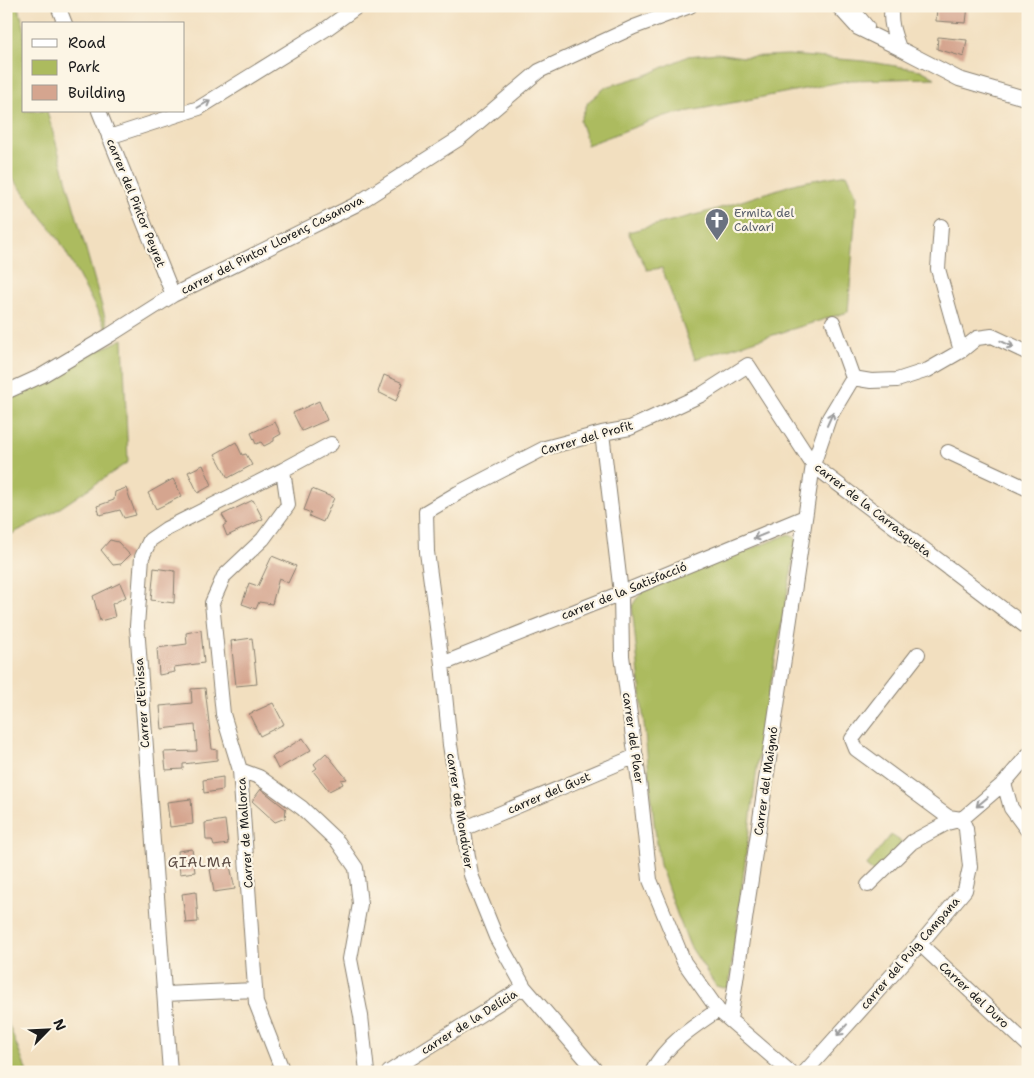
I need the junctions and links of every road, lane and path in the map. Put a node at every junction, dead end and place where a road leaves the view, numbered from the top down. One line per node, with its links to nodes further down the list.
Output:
1 (58, 6): 8 (street)
2 (358, 6): 13 (street, one-way to 2)
3 (690, 6): 7 (street, carrer del Pintor Llorenç Casanova)
4 (838, 6): 9 (street)
5 (854, 6): 9 (street)
6 (892, 6): 10 (street)
7 (672, 9): 15 (street, carrer del Pintor Llorenç Casanova)
8 (63, 22)
9 (873, 36): 10 (street)
10 (899, 48): 11 (street)
11 (1028, 100)
12 (99, 112): 13 (street, carrer del Pintor Peyret)
13 (109, 137): 15 (street, carrer del Pintor Peyret)
14 (941, 226): 17 (street)
15 (173, 294): 21 (street, carrer del Pintor Llorenç Casanova)
16 (833, 322): 20 (street)
17 (961, 351): 18 (street, one-way to 18); 20 (street)
18 (1028, 353)
19 (748, 365): 22 (street, Carrer del Profit); 25 (street, carrer de la Carrasqueta)
20 (853, 378): 25 (street, Carrer del Maigmó, one-way to 20)
21 (6, 392)
22 (602, 434): 28 (street, Carrer del Profit); 30 (street, carrer del Plaer)
23 (331, 444): 26 (street, Carrer d'Eivissa)
24 (948, 452): 27 (street)
25 (813, 465): 29 (street, Carrer del Maigmó); 31 (street, carrer de la Carrasqueta)
26 (284, 470): 36 (street, Carrer de Mallorca); 45 (street, Carrer d'Eivissa)
27 (1028, 489)
28 (426, 512): 33 (street, carrer de Mondúver)
29 (805, 517): 30 (street, carrer de la Satisfacció, one-way to 30); 47 (street, Carrer del Maigmó)
30 (621, 593): 33 (street, carrer de la Satisfacció); 35 (street, carrer del Plaer)
31 (1028, 628)
32 (918, 654): 38 (street)
33 (442, 664): 39 (street, carrer de Mondúver)
34 (1028, 755): 37 (street)
35 (636, 756): 39 (street, carrer del Gust); 46 (street, carrer del Plaer)
36 (240, 770): 44 (street, Carrer de Mallorca); 51 (street)
37 (1004, 783): 38 (street, one-way to 38); 40 (street)
38 (962, 819): 41 (street); 42 (street, carrer del Puig Campana)
39 (463, 829): 43 (street, carrer de Mondúver)
40 (1028, 831)
41 (868, 885)
42 (920, 944): 48 (street, Carrer del Duro); 56 (street, carrer del Puig Campana, one-way to 56)
43 (524, 987): 52 (street, carrer de la Delícia); 53 (street, carrer de Mondúver)
44 (255, 990): 45 (street); 50 (street, Carrer de Mallorca)
45 (165, 994): 49 (street, Carrer d'Eivissa)
46 (718, 1010): 47 (street, carrer del Plaer); 54 (street)
47 (730, 1020): 55 (street)
48 (1028, 1045)
49 (170, 1072)
50 (283, 1072)
51 (367, 1072)
52 (389, 1072)
53 (597, 1072)
54 (652, 1072)
55 (790, 1072)
56 (805, 1072)

